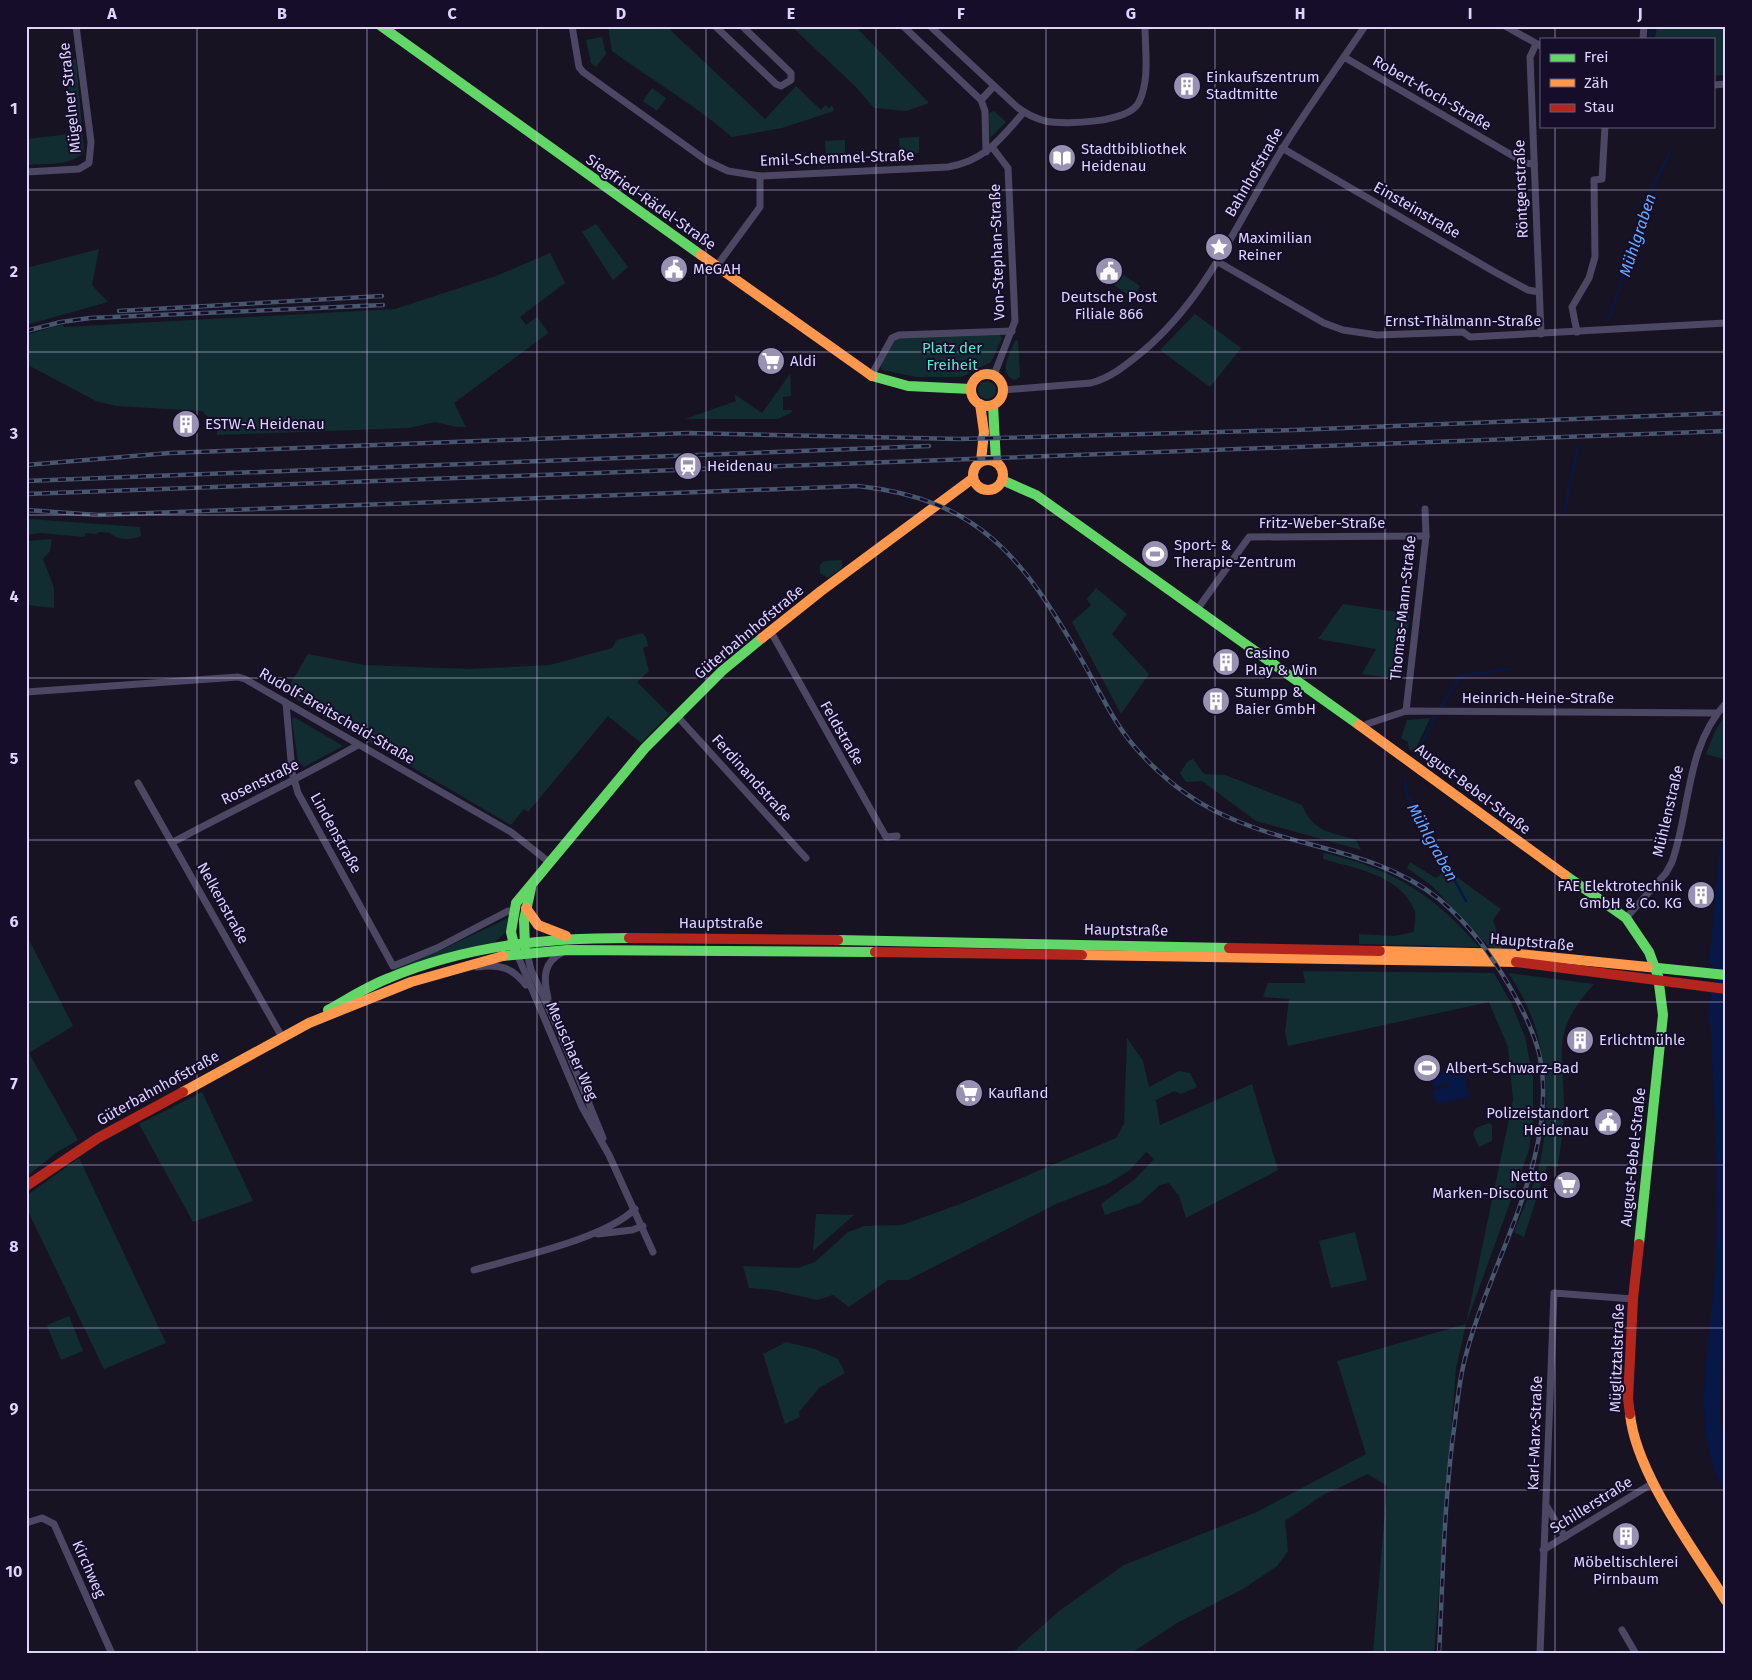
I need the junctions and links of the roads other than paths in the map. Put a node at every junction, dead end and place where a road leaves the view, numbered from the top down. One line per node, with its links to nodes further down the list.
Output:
1 (76, 26): 20 (street, Mügelner Straße)
2 (572, 26): 21 (street, Emil-Schemmel-Straße)
3 (716, 26): 4 (street)
4 (742, 26)
5 (903, 26): 14 (street)
6 (930, 26): 13 (street)
7 (1146, 26): 15 (street)
8 (1365, 26): 12 (street, Bahnhofstraße)
9 (1505, 26): 11 (street)
10 (386, 27): 23 (main road, Siegfried-Rädel-Straße)
11 (1538, 45): 19 (street, Röntgenstraße)
12 (1344, 57): 17 (street, Bahnhofstraße); 19 (street, Robert-Koch-Straße)
13 (994, 86): 14 (street); 15 (street)
14 (982, 100): 18 (street)
15 (1024, 112): 18 (street, Emil-Schemmel-Straße)
16 (1605, 128): 27 (street)
17 (1282, 148): 22 (street, Bahnhofstraße); 24 (street, Einsteinstraße)
18 (989, 150): 21 (street, Emil-Schemmel-Straße); 26 (street, Von-Stephan-Straße)
19 (1534, 164): 24 (street, Röntgenstraße)
20 (26, 172)
21 (760, 176): 23 (street)
22 (1218, 262): 28 (street, Ernst-Thälmann-Straße); 32 (street, Bahnhofstraße)
23 (716, 267): 30 (main road, Siegfried-Rädel-Straße)
24 (1539, 292): 28 (street, Röntgenstraße)
25 (1726, 323): 27 (street, Ernst-Thälmann-Straße)
26 (1012, 331): 29 (street); 30 (street)
27 (1577, 332): 28 (street, Ernst-Thälmann-Straße)
28 (1541, 334)
29 (994, 375): 31 (main road); 32 (main road)
30 (871, 376): 31 (main road, Siegfried-Rädel-Straße)
31 (971, 389): 33 (main road)
32 (1003, 390): 34 (main road)
33 (980, 404): 34 (main road); 35 (main road)
34 (993, 405): 36 (main road)
35 (981, 461): 36 (main road); 37 (main road)
36 (996, 462): 38 (main road)
37 (972, 479): 38 (main road); 42 (main road, Güterbahnhofstraße)
38 (1002, 480): 41 (main road, August-Bebel-Straße)
39 (1425, 509): 40 (street, Thomas-Mann-Straße)
40 (1426, 536): 41 (street, Fritz-Weber-Straße); 46 (street, Thomas-Mann-Straße)
41 (1196, 611): 49 (main road, August-Bebel-Straße)
42 (770, 632): 48 (main road, Güterbahnhofstraße); 53 (street, Feldstraße)
43 (26, 692): 44 (street, Rudolf-Breitscheid-Straße)
44 (286, 703): 50 (street, Rudolf-Breitscheid-Straße); 51 (street, Lindenstraße)
45 (1726, 703): 47 (street, Mühlenstraße)
46 (1406, 711): 47 (street, Heinrich-Heine-Straße); 49 (street, Heinrich-Heine-Straße)
47 (1717, 713): 60 (street, Mühlenstraße)
48 (677, 716): 55 (street, Ferdinandstraße); 56 (main road, Güterbahnhofstraße)
49 (1364, 729): 60 (main road, August-Bebel-Straße)
50 (358, 745): 51 (street, Rosenstraße); 56 (street, Rudolf-Breitscheid-Straße)
51 (294, 780): 54 (street, Rosenstraße); 59 (street, Lindenstraße)
52 (138, 783): 54 (street, Nelkenstraße)
53 (897, 836)
54 (173, 842): 74 (street, Nelkenstraße)
55 (806, 858)
56 (549, 862): 57 (main road, Güterbahnhofstraße)
57 (532, 883): 58 (main road, Güterbahnhofstraße); 59 (main road, Güterbahnhofstraße)
58 (526, 908): 61 (main road); 62 (main road, Güterbahnhofstraße)
59 (513, 912): 63 (main road, Güterbahnhofstraße)
60 (1626, 918): 66 (main road, August-Bebel-Straße)
61 (572, 938): 62 (main road, Hauptstraße); 66 (main road, Hauptstraße)
62 (524, 942): 63 (main road, Hauptstraße); 65 (main road, Güterbahnhofstraße)
63 (513, 943): 65 (main road, Güterbahnhofstraße); 73 (main road, Güterbahnhofstraße)
64 (567, 950): 65 (main road, Hauptstraße); 69 (main road, Hauptstraße); 72 (street)
65 (522, 954): 67 (main road, Güterbahnhofstraße); 71 (street, Meuschaer Weg); 72 (street, Meuschaer Weg)
66 (1655, 970): 68 (main road, Hauptstraße); 69 (main road, August-Bebel-Straße)
67 (447, 971): 71 (street); 73 (main road, Güterbahnhofstraße)
68 (1726, 976)
69 (1660, 982): 70 (main road, Hauptstraße); 82 (main road, August-Bebel-Straße)
70 (1726, 989)
71 (531, 992): 75 (street, Meuschaer Weg)
72 (552, 1015): 75 (street, Meuschaer Weg)
73 (309, 1023): 74 (main road, Güterbahnhofstraße)
74 (282, 1037): 76 (main road, Güterbahnhofstraße)
75 (609, 1155): 77 (street, Meuschaer Weg)
76 (26, 1186)
77 (635, 1209): 78 (street, Meuschaer Weg); 79 (street)
78 (643, 1226): 79 (street); 80 (street, Meuschaer Weg)
79 (593, 1234): 81 (street)
80 (653, 1252)
81 (474, 1270)
82 (1637, 1271): 83 (main road, Müglitztalstraße)
83 (1634, 1299): 84 (main road, Müglitztalstraße); 85 (street, Karl-Marx-Straße)
84 (1653, 1483): 87 (street, Schillerstraße); 89 (main road, Müglitztalstraße)
85 (1545, 1504): 87 (street); 88 (street, Karl-Marx-Straße)
86 (26, 1523): 91 (street, Kirchweg)
87 (1565, 1537): 88 (street, Schillerstraße)
88 (1543, 1550): 92 (street, Karl-Marx-Straße)
89 (1726, 1600)
90 (1622, 1630): 93 (street)
91 (112, 1654)
92 (1540, 1654)
93 (1636, 1654)

